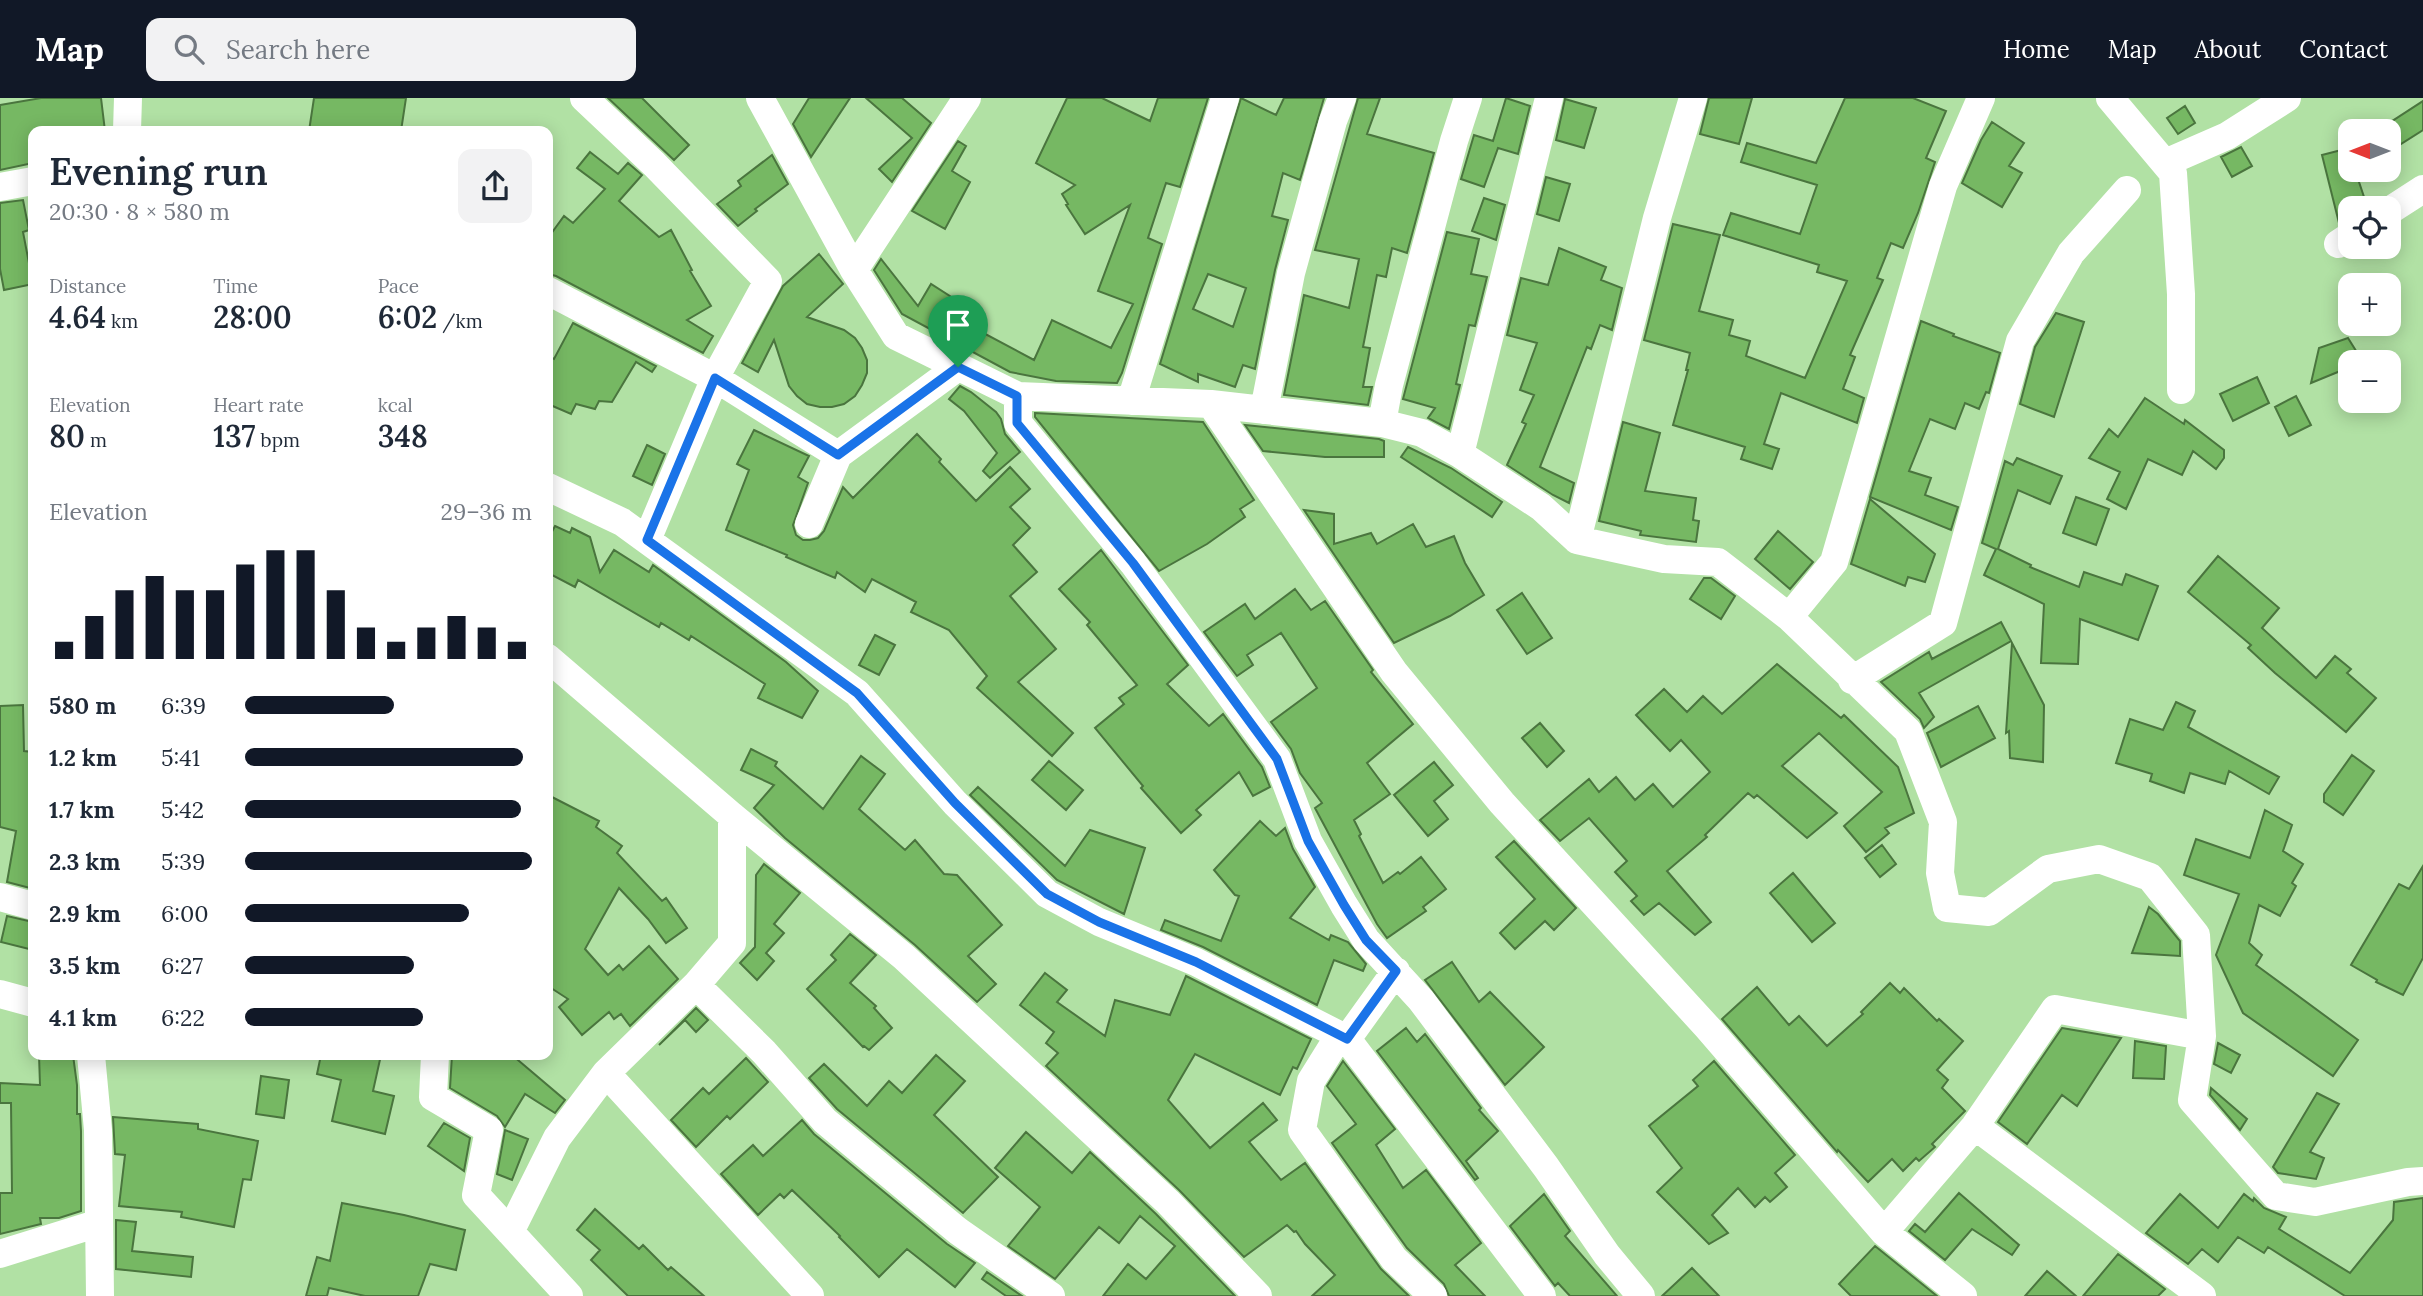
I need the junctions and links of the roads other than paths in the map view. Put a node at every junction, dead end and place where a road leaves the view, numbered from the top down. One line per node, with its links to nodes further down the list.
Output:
1 (128, 98): 14 (street)
2 (584, 98): 24 (street)
3 (967, 98): 21 (street)
4 (1225, 98): 27 (street)
5 (1342, 98): 29 (street)
6 (1468, 98): 30 (street)
7 (1549, 98): 31 (street)
8 (1693, 98): 36 (street)
9 (1981, 98): 37 (street)
10 (2110, 98): 15 (street)
11 (2287, 98): 13 (street)
12 (761, 99): 21 (street)
13 (2256, 106): 15 (street)
14 (127, 126)
15 (2165, 163): 25 (street)
16 (28, 182): 17 (street)
17 (0, 187)
18 (2423, 189): 20 (street)
19 (2127, 190): 39 (street)
20 (2401, 203)
21 (855, 270): 23 (street)
22 (553, 294): 24 (street)
23 (958, 367): 26 (street); 32 (street)
24 (715, 378): 32 (street); 35 (street)
25 (2181, 390)
26 (1017, 396): 27 (street); 43 (street)
27 (1131, 401): 28 (street)
28 (1211, 404): 29 (street); 56 (street)
29 (1264, 410): 30 (street)
30 (1382, 423): 31 (street)
31 (1461, 454): 36 (street)
32 (838, 455): 34 (street)
33 (553, 488): 35 (street)
34 (809, 524)
35 (647, 540): 48 (street)
36 (1577, 540): 37 (street)
37 (1790, 617): 39 (street)
38 (553, 662): 40 (street)
39 (1852, 680): 47 (street)
40 (732, 816): 44 (street); 62 (street)
41 (0, 897): 42 (street)
42 (28, 905)
43 (1396, 971): 48 (street); 65 (street)
44 (696, 985): 51 (street); 61 (street)
45 (0, 994): 46 (street)
46 (28, 1002)
47 (2202, 1036): 52 (street); 53 (street)
48 (1343, 1038): 63 (street); 64 (street)
49 (91, 1060): 54 (street)
50 (435, 1060): 55 (street)
51 (606, 1073): 55 (street); 60 (street)
52 (1975, 1126): 56 (street); 67 (street)
53 (2423, 1181)
54 (99, 1223): 57 (street); 58 (street)
55 (510, 1232): 59 (street)
56 (1884, 1232): 66 (street)
57 (0, 1254)
58 (100, 1296)
59 (569, 1296)
60 (810, 1296)
61 (1051, 1296)
62 (1258, 1296)
63 (1433, 1296)
64 (1542, 1296)
65 (1641, 1296)
66 (1963, 1296)
67 (2202, 1296)

